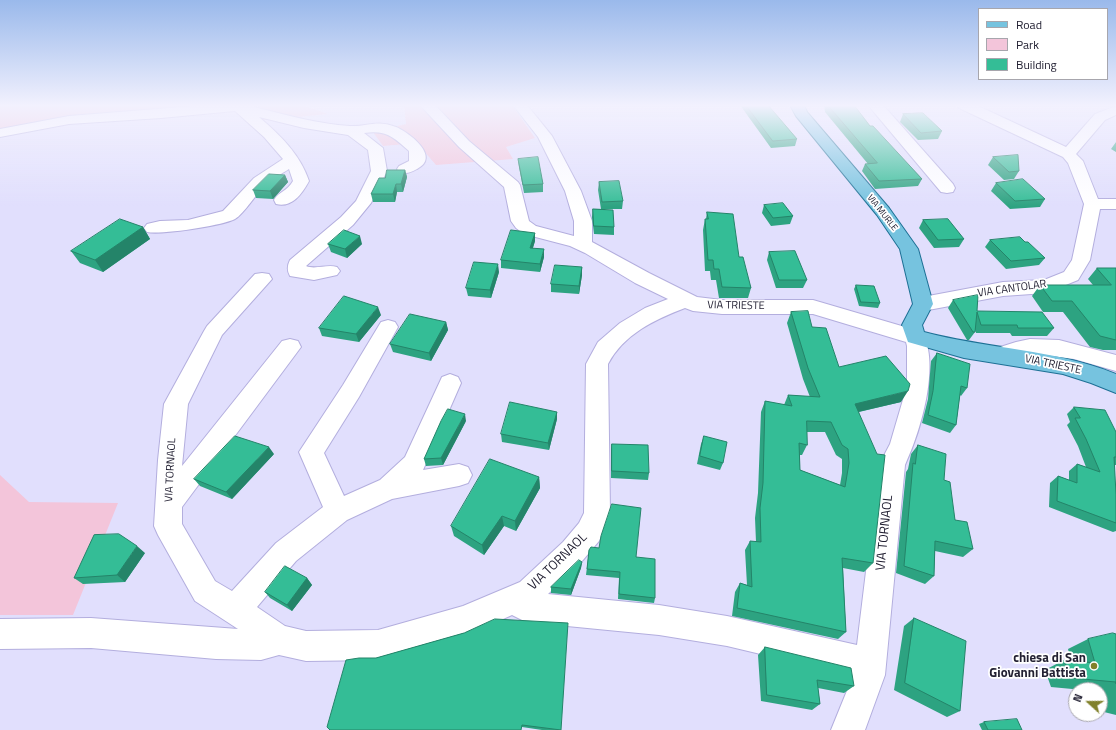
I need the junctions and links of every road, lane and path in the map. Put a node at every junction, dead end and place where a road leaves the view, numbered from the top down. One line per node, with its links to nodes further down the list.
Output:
1 (275, 139): 11 (street)
2 (363, 139): 19 (street)
3 (404, 139): 12 (street)
4 (459, 139): 18 (street, VIA TRIESTE)
5 (547, 139): 18 (street)
6 (822, 139): 22 (main road, VIA MURLE)
7 (905, 139): 13 (street)
8 (1036, 139): 10 (street)
9 (1081, 139): 10 (street)
10 (1068, 154): 16 (street)
11 (291, 160): 14 (street); 17 (street)
12 (405, 169)
13 (947, 188)
14 (282, 200)
15 (1116, 204): 16 (street)
16 (1092, 208): 22 (street, VIA CANTOLAR)
17 (153, 228)
18 (583, 244): 21 (street, VIA TRIESTE)
19 (330, 271)
20 (262, 279): 32 (street, VIA TORNAOL)
21 (686, 300): 24 (street, VIA TRIESTE); 34 (street, VIA TORNAOL)
22 (923, 304): 24 (main road)
23 (388, 327): 33 (street)
24 (915, 337): 26 (main road, VIA TRIESTE); 38 (street, VIA TORNAOL)
25 (290, 347): 32 (street)
26 (1002, 355): 27 (street); 29 (main road, VIA TRIESTE)
27 (1116, 363)
28 (450, 383): 31 (street)
29 (1116, 384)
30 (459, 475): 31 (street)
31 (389, 488): 33 (street)
32 (169, 503): 35 (street, VIA TORNAOL)
33 (338, 511): 35 (street)
34 (515, 598): 37 (street, VIA TORNAOL); 38 (street)
35 (235, 610): 37 (street, VIA TORNAOL)
36 (0, 634): 37 (street, VIA TORNAOL)
37 (278, 640)
38 (869, 669): 39 (street, VIA TORNAOL)
39 (848, 730)

